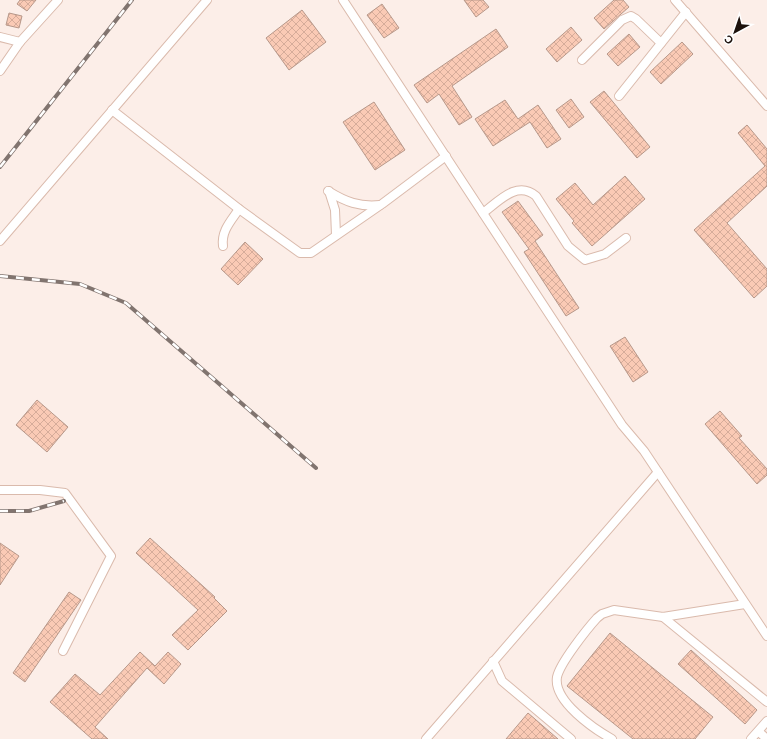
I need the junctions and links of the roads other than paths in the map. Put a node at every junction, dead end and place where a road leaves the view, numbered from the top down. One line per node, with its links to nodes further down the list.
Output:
1 (58, 0): 7 (street)
2 (207, 0): 13 (street)
3 (343, 0): 14 (street)
4 (675, 0): 5 (street)
5 (686, 12): 8 (street); 12 (street)
6 (0, 37): 7 (street)
7 (20, 42): 10 (street)
8 (661, 43): 9 (street); 11 (street)
9 (582, 60)
10 (0, 71)
11 (619, 96)
12 (767, 106)
13 (112, 110): 16 (street); 20 (street)
14 (446, 156): 15 (street); 17 (street)
15 (382, 204): 18 (street); 18 (street)
16 (239, 209): 18 (street); 21 (street)
17 (483, 213): 19 (street); 22 (street)
18 (336, 235)
19 (626, 238)
20 (0, 241)
21 (223, 246)
22 (658, 472): 24 (street); 28 (street)
23 (0, 490): 27 (street)
24 (745, 604): 25 (street); 26 (street)
25 (663, 617): 29 (street); 34 (street)
26 (767, 636)
27 (63, 651)
28 (493, 661): 32 (street); 33 (street)
29 (767, 702)
30 (767, 721): 31 (street)
31 (759, 732): 35 (street); 36 (street)
32 (426, 739)
33 (571, 739)
34 (612, 739)
35 (751, 739)
36 (767, 739)

